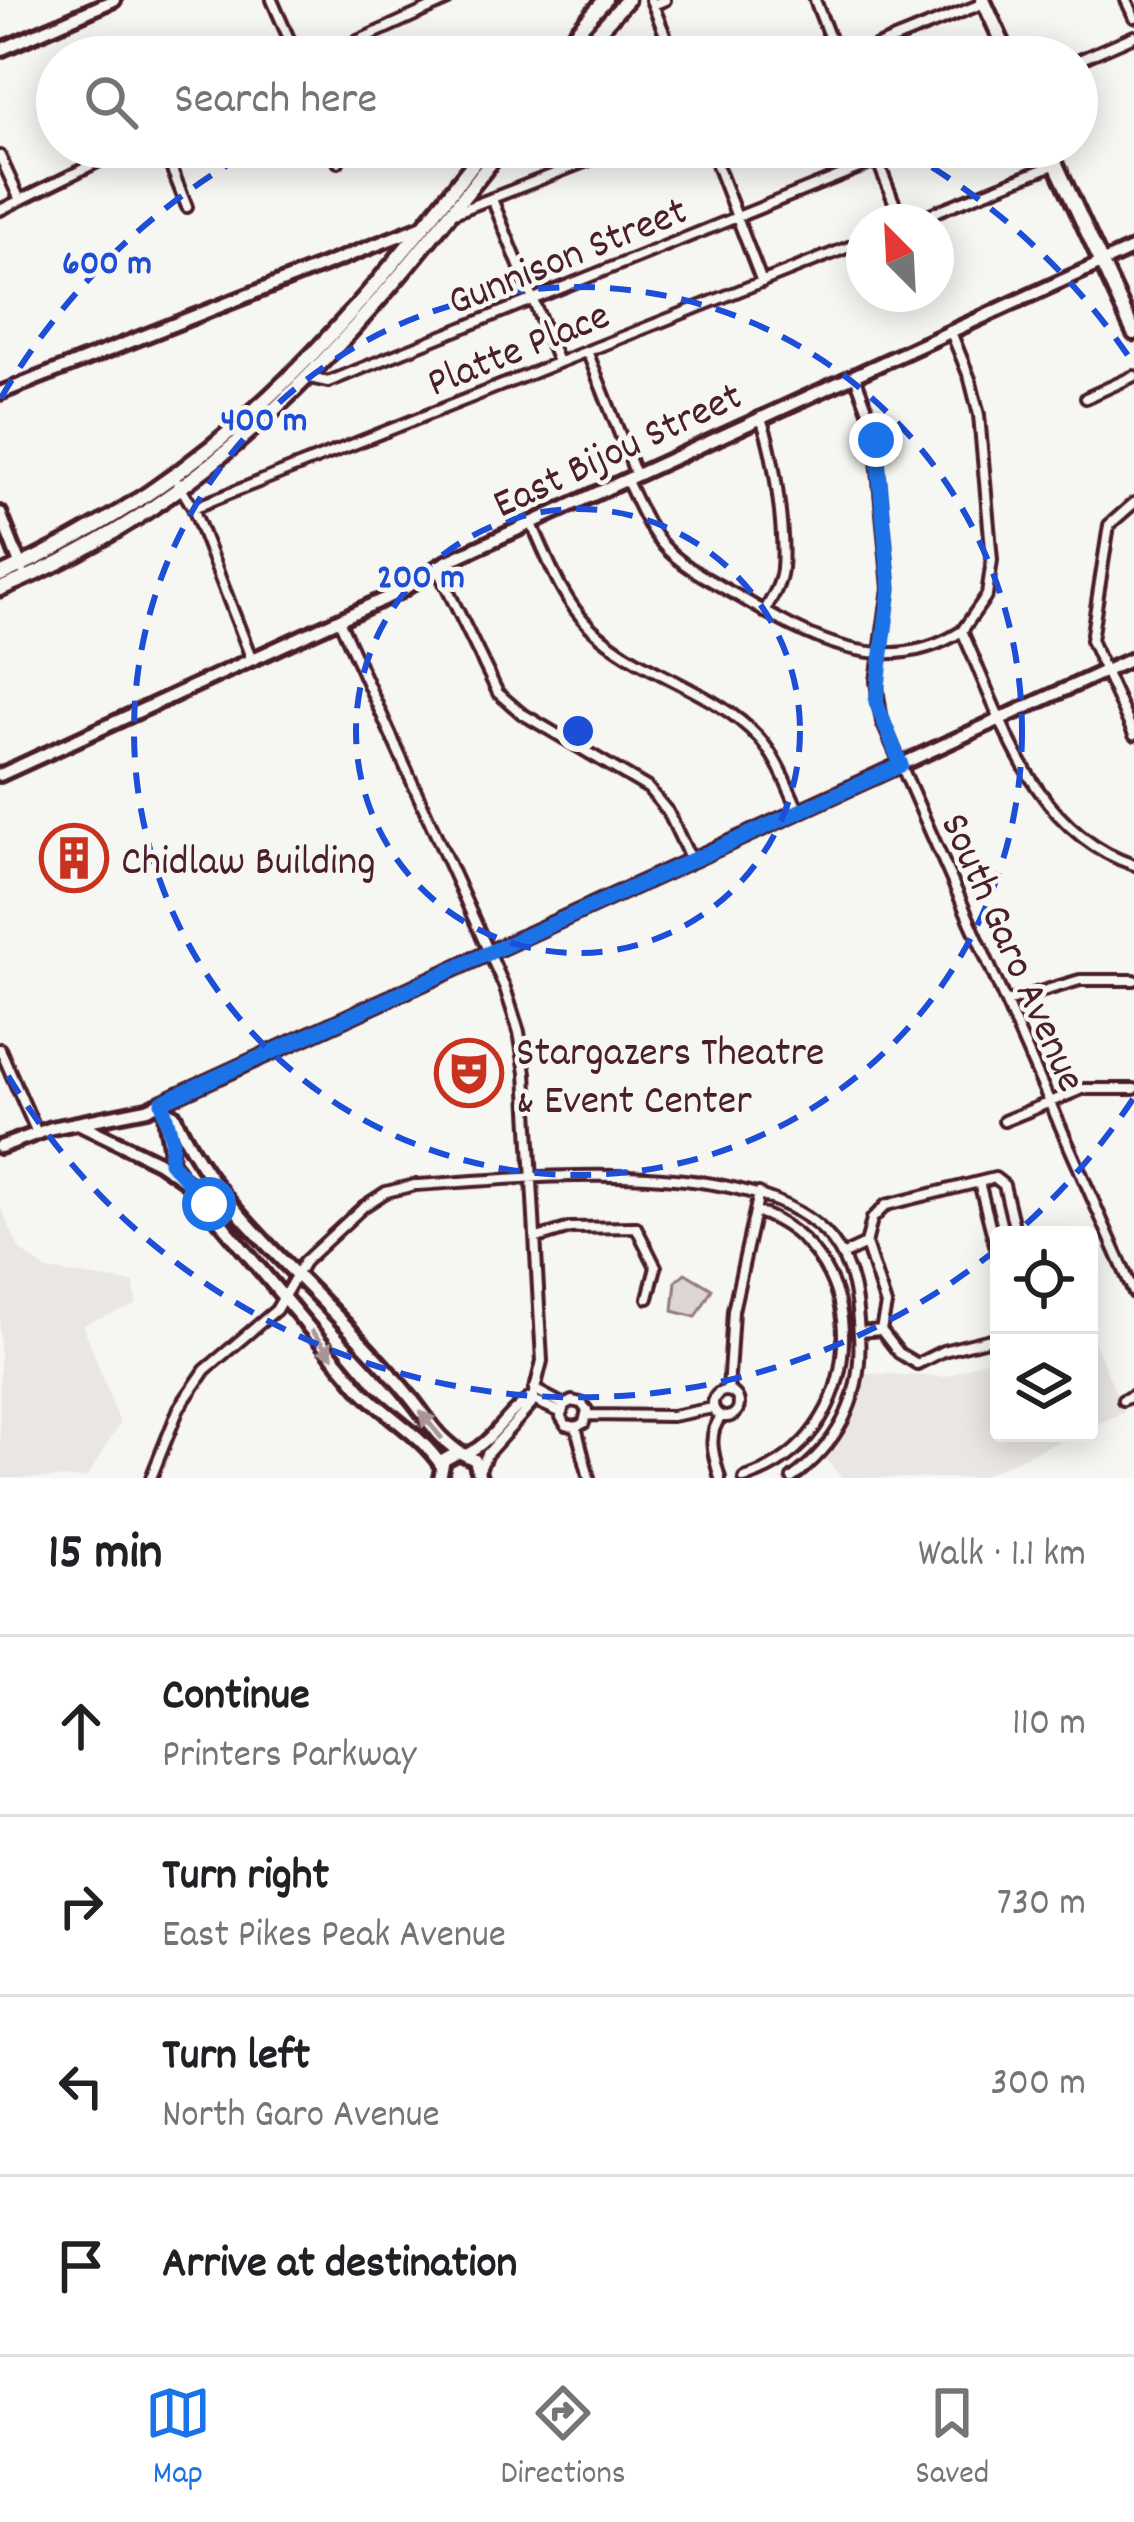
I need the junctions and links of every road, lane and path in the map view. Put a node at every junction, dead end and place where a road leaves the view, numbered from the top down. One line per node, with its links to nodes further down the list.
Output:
1 (114, 0): 21 (main road)
2 (272, 0): 12 (street)
3 (448, 0): 13 (street)
4 (605, 0): 14 (main road)
5 (627, 0): 15 (main road)
6 (665, 0): 9 (street)
7 (814, 0): 17 (street)
8 (1126, 0): 11 (street)
9 (652, 2): 16 (street)
10 (984, 2): 18 (street); 19 (main road)
11 (1134, 17)
12 (288, 36)
13 (368, 36)
14 (573, 36)
15 (594, 36)
16 (666, 36)
17 (829, 36)
18 (901, 36)
19 (999, 36)
20 (1134, 36): 22 (street)
21 (0, 50)
22 (1098, 52)
23 (0, 156): 34 (street)
24 (83, 168): 34 (street)
25 (171, 168): 38 (street)
26 (469, 168): 42 (main road)
27 (486, 168): 40 (main road)
28 (570, 168): 35 (street)
29 (718, 168): 41 (street)
30 (858, 168): 41 (street, Gunnison Street)
31 (882, 168): 36 (street)
32 (1046, 168): 37 (street)
33 (1058, 168): 47 (main road)
34 (19, 198): 39 (street)
35 (492, 199): 40 (street); 49 (street)
36 (898, 204)
37 (953, 204)
38 (187, 207)
39 (0, 210)
40 (447, 216): 42 (main road); 57 (main road)
41 (737, 217): 48 (street); 49 (street, Gunnison Street)
42 (423, 226): 43 (main road); 46 (main road)
43 (383, 242): 46 (main road); 59 (main road)
44 (846, 248): 48 (street, Platte Place)
45 (1134, 248): 47 (main road, East Bijou Street)
46 (400, 254): 52 (main road)
47 (1102, 262): 50 (main road, East Bijou Street); 51 (main road)
48 (762, 282): 53 (street, Platte Place)
49 (532, 298): 54 (street); 57 (street, Gunnison Street)
50 (950, 331): 55 (main road, East Bijou Street); 75 (street)
51 (1134, 333)
52 (323, 346): 57 (main road); 58 (main road)
53 (586, 351): 54 (street, Platte Place); 63 (street)
54 (558, 362): 66 (street, Platte Place)
55 (855, 375): 61 (main road, East Bijou Street); 76 (street, South Garo Avenue)
56 (1134, 376): 60 (street)
57 (310, 378): 62 (main road)
58 (282, 387): 62 (main road); 64 (main road)
59 (0, 393)
60 (1086, 398)
61 (760, 417): 63 (main road, East Bijou Street); 73 (street)
62 (261, 424): 64 (main road)
63 (631, 477): 68 (main road, East Bijou Street); 73 (street)
64 (177, 482): 66 (street); 70 (main road)
65 (1134, 503): 79 (street)
66 (193, 508): 78 (street)
67 (0, 513): 70 (main road)
68 (531, 522): 69 (main road, East Bijou Street); 84 (street)
69 (436, 566): 74 (main road, East Bijou Street); 85 (street)
70 (24, 572): 71 (main road); 72 (main road)
71 (0, 575)
72 (0, 590)
73 (764, 612): 76 (street)
74 (339, 620): 78 (main road, East Bijou Street); 87 (street)
75 (962, 631): 76 (street); 80 (street)
76 (881, 653): 82 (street, South Garo Avenue)
77 (1134, 658): 79 (main road)
78 (252, 660): 83 (main road, East Bijou Street)
79 (1103, 672): 80 (main road); 81 (street)
80 (1002, 719): 82 (main road); 86 (street)
81 (1134, 735)
82 (901, 765): 84 (main road); 89 (street, South Garo Avenue)
83 (0, 775)
84 (799, 812): 85 (main road)
85 (692, 861): 87 (main road)
86 (1134, 866)
87 (490, 953): 93 (main road); 98 (street)
88 (1134, 980): 89 (street)
89 (1006, 1002): 92 (street, South Garo Avenue)
90 (0, 1049): 96 (street)
91 (1134, 1089): 92 (street)
92 (1049, 1101): 94 (street); 109 (street, South Garo Avenue)
93 (164, 1107): 95 (main road); 99 (main road); 108 (main road)
94 (1004, 1121)
95 (77, 1123): 96 (main road); 99 (main road)
96 (38, 1133): 97 (main road)
97 (0, 1147)
98 (533, 1178): 101 (street); 105 (street); 108 (street)
99 (187, 1182): 110 (main road)
100 (980, 1182): 103 (street); 104 (street); 106 (street)
101 (759, 1193): 102 (street); 107 (street)
102 (755, 1211): 117 (street); 132 (street)
103 (991, 1226)
104 (1014, 1226)
105 (537, 1238): 111 (street); 118 (street)
106 (866, 1244): 107 (street); 114 (street)
107 (842, 1255): 115 (street)
108 (296, 1273): 110 (street); 126 (main road, one-way to 108)
109 (1134, 1292)
110 (283, 1297): 112 (street); 113 (main road)
111 (648, 1298)
112 (276, 1310): 113 (street); 129 (street)
113 (296, 1312): 128 (main road, one-way to 128)
114 (881, 1330): 115 (street); 116 (street)
115 (859, 1332): 133 (street)
116 (990, 1339)
117 (728, 1391): 122 (street); 124 (street)
118 (532, 1394): 121 (street); 126 (street); 127 (street)
119 (1134, 1395): 120 (street)
120 (1124, 1400)
121 (562, 1408): 123 (street); 125 (street)
122 (713, 1408): 123 (street); 124 (street)
123 (587, 1415): 125 (street)
124 (721, 1416): 131 (street)
125 (575, 1427): 130 (street)
126 (463, 1453): 127 (main road); 128 (main road)
127 (480, 1473)
128 (440, 1474)
129 (152, 1478)
130 (589, 1478)
131 (720, 1478)
132 (744, 1478)
133 (792, 1478)

